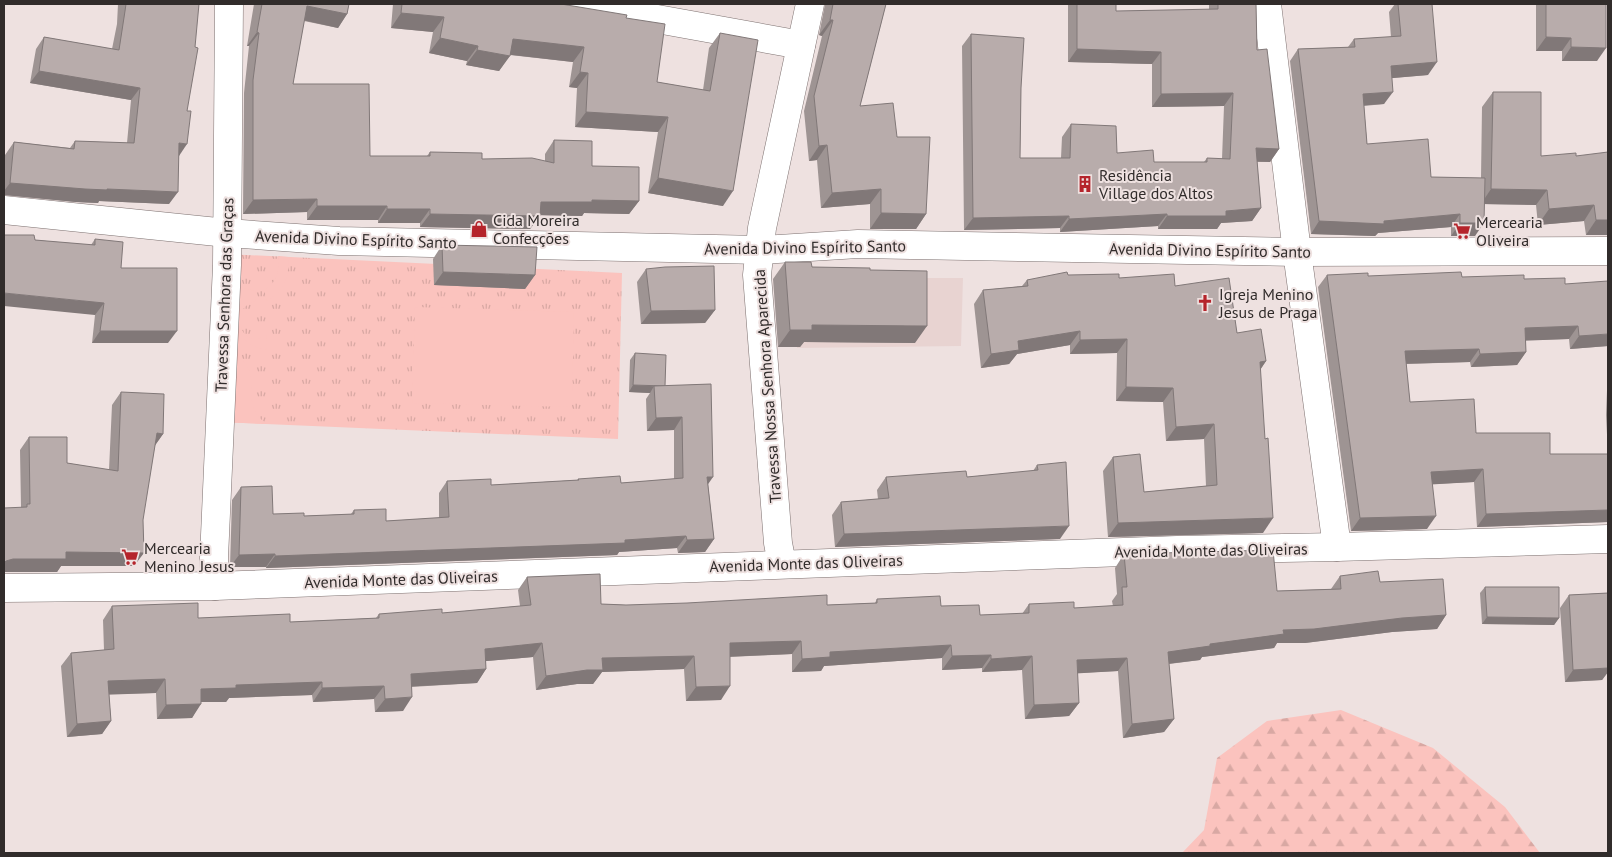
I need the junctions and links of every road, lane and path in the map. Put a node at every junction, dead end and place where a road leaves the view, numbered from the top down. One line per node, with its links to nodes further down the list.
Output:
1 (229, 4): 7 (main road, Travessa Senhora das Graças)
2 (574, 4): 5 (main road)
3 (810, 4): 5 (main road, Travessa Nossa Senhora Aparecida)
4 (1267, 4): 10 (main road)
5 (802, 45): 8 (main road, Travessa Nossa Senhora Aparecida)
6 (4, 210): 7 (main road, Avenida Divino Espírito Santo)
7 (227, 233): 8 (main road, Avenida Divino Espírito Santo); 14 (main road, Travessa Senhora das Graças)
8 (761, 250): 10 (main road, Avenida Divino Espírito Santo); 13 (main road, Travessa Nossa Senhora Aparecida)
9 (1608, 251): 10 (main road, Avenida Divino Espírito Santo)
10 (1297, 252): 12 (main road)
11 (1608, 539): 12 (main road, Avenida Monte das Oliveiras)
12 (1337, 548): 13 (main road, Avenida Monte das Oliveiras)
13 (782, 564): 14 (main road, Avenida Monte das Oliveiras)
14 (215, 586): 15 (main road, Avenida Monte das Oliveiras)
15 (4, 588)

